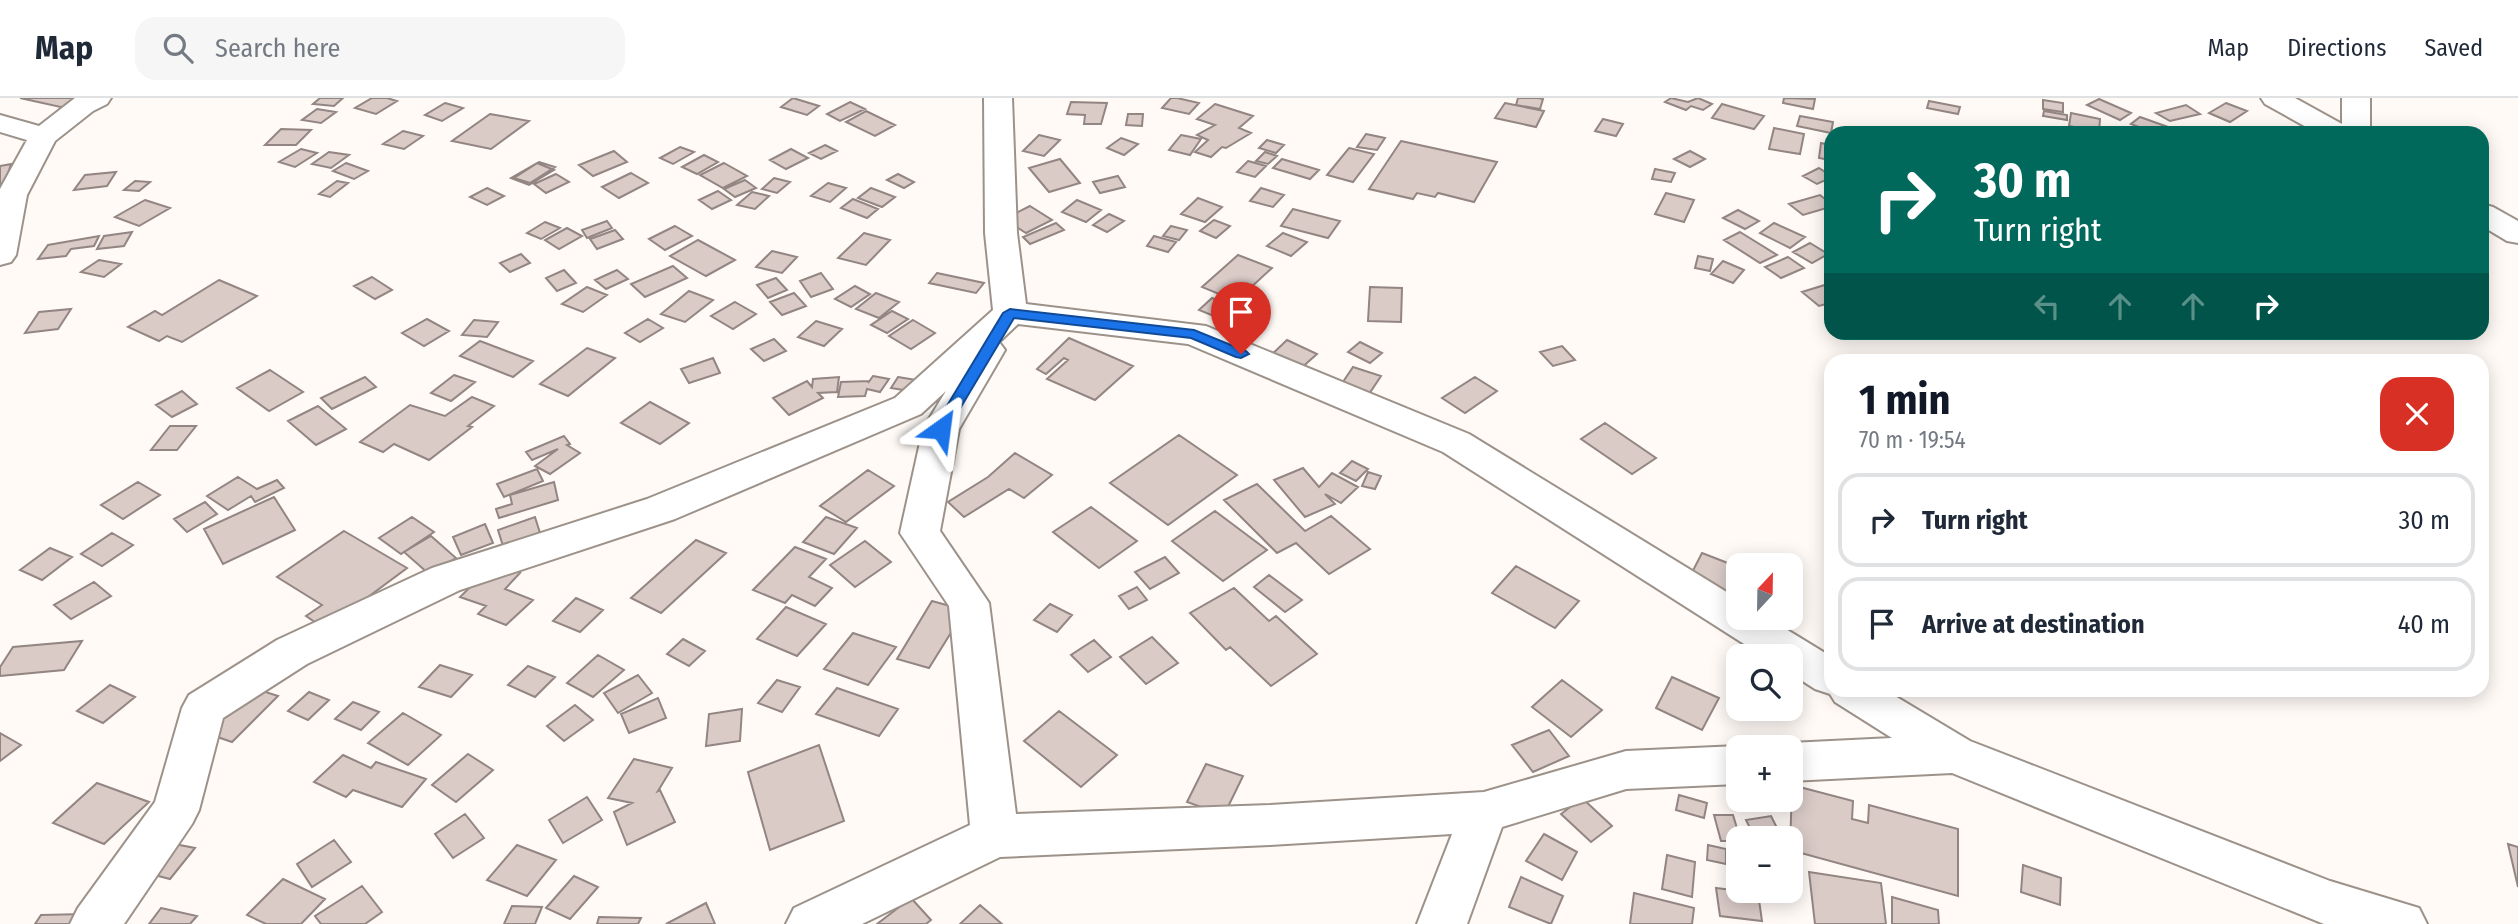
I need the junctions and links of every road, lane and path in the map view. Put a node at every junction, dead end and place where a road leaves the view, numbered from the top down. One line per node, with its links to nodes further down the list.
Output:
1 (97, 98): 8 (street)
2 (998, 98): 12 (street)
3 (2275, 98): 6 (street)
4 (2356, 98): 7 (street)
5 (0, 123): 8 (street)
6 (2325, 126)
7 (2356, 126)
8 (43, 136): 11 (street)
9 (2489, 217): 10 (street)
10 (2518, 234)
11 (0, 255)
12 (1010, 313): 13 (street); 19 (street); 21 (street)
13 (1824, 673)
14 (1861, 697): 15 (street)
15 (1954, 754): 16 (street); 20 (street)
16 (1803, 761)
17 (1726, 766): 18 (street)
18 (1484, 812): 19 (street); 23 (street)
19 (995, 836): 22 (street)
20 (2341, 914): 24 (street)
21 (95, 924)
22 (811, 924)
23 (1443, 924)
24 (2402, 924)

